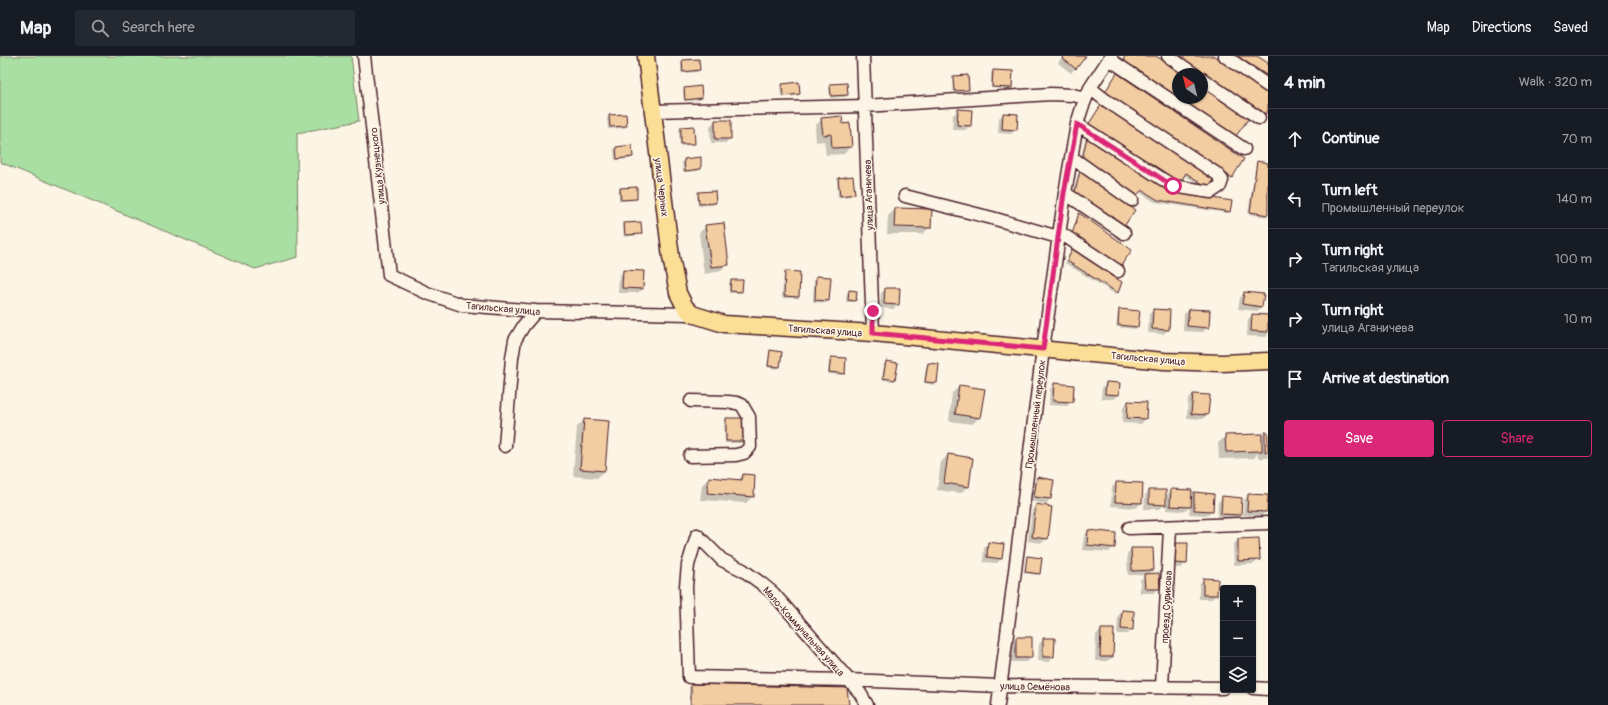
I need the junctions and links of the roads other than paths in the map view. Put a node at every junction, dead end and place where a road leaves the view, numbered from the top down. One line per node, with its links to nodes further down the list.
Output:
1 (364, 56): 23 (street, улица Кузнецкого)
2 (646, 56): 12 (main road, улица Черных)
3 (863, 56): 11 (street, улица Аганичева)
4 (1168, 56): 7 (street)
5 (1225, 56): 9 (street)
6 (1110, 58): 10 (street, Промышленный переулок); 15 (street)
7 (1185, 68)
8 (1208, 83): 13 (street)
9 (1268, 86)
10 (1088, 93): 11 (street); 14 (street, Промышленный переулок); 14 (street)
11 (865, 106): 12 (street); 26 (street, улица Аганичева)
12 (652, 111): 25 (main road, улица Черных)
13 (1259, 118)
14 (1077, 124): 16 (street, Промышленный переулок)
15 (1244, 149)
16 (1071, 158): 17 (street, Промышленный переулок); 19 (street)
17 (1064, 193): 20 (street); 21 (street, Промышленный переулок)
18 (904, 196): 21 (street)
19 (1132, 200)
20 (1124, 233)
21 (1059, 235): 22 (street); 27 (street, Промышленный переулок)
22 (1118, 271)
23 (389, 275): 24 (street, Тагильская улица)
24 (536, 311): 25 (street, Тагильская улица); 30 (street)
25 (690, 314): 26 (main road, Тагильская улица)
26 (873, 333): 27 (main road, Тагильская улица)
27 (1043, 349): 28 (main road, Тагильская улица); 37 (street, Промышленный переулок)
28 (1268, 361)
29 (691, 401): 31 (street)
30 (505, 446)
31 (690, 456)
32 (1268, 523): 34 (street)
33 (1129, 528): 34 (street)
34 (1170, 528): 38 (street, проезд Сурикова)
35 (697, 535): 36 (street, Мало-Коммунальная улица); 36 (street, улица Семёнова)
36 (848, 680): 37 (street, улица Семёнова); 42 (street, Мало-Коммунальная улица)
37 (1000, 686): 38 (street, улица Семёнова); 43 (street, Промышленный переулок)
38 (1162, 687): 39 (street, улица Семёнова)
39 (1220, 688)
40 (1256, 688): 41 (street)
41 (1268, 688)
42 (867, 705)
43 (998, 705)

